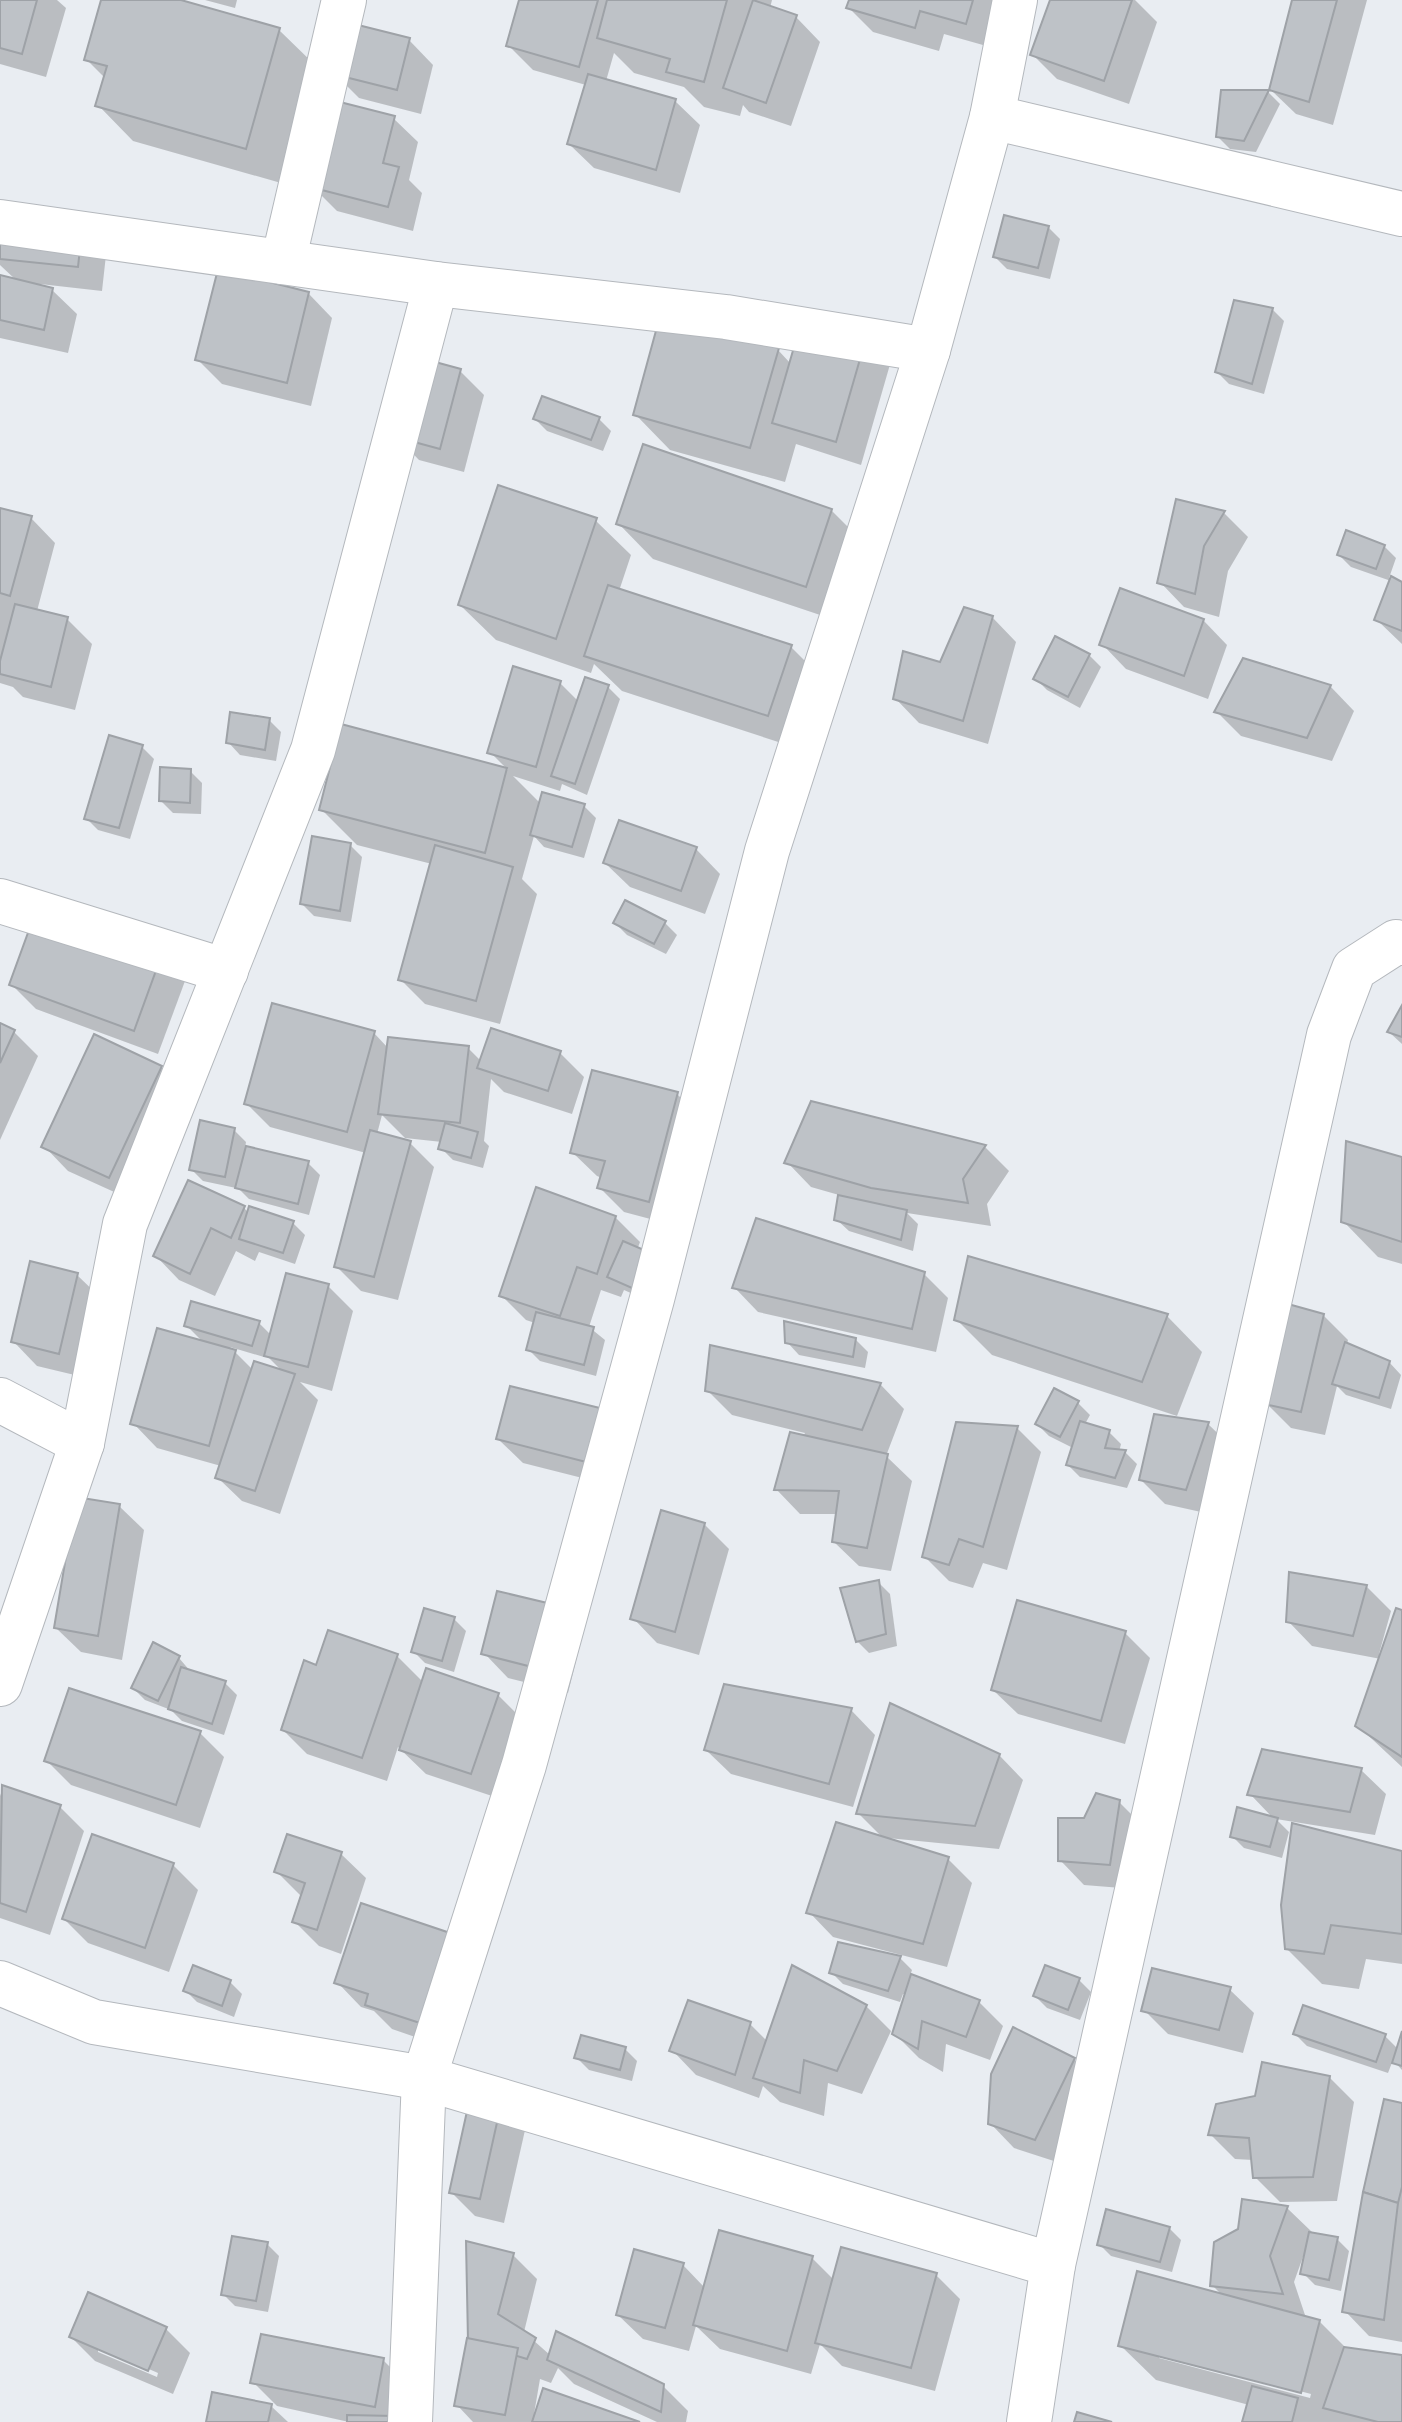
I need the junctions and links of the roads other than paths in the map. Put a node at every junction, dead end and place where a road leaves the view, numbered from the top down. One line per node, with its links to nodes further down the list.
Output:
1 (344, 0): 6 (street)
2 (1015, 0): 3 (street)
3 (992, 117): 4 (street); 8 (street)
4 (1402, 214)
5 (0, 222): 6 (street)
6 (283, 262): 7 (street)
7 (436, 284): 8 (street); 11 (street)
8 (928, 350): 16 (street)
9 (0, 901): 11 (street)
10 (1402, 943): 17 (street)
11 (226, 971): 13 (street)
12 (0, 1400): 13 (street)
13 (82, 1443): 14 (street)
14 (0, 1684)
15 (0, 1983): 16 (street)
16 (424, 2078): 17 (street); 18 (street)
17 (1053, 2265): 19 (street)
18 (410, 2422)
19 (1029, 2422)

